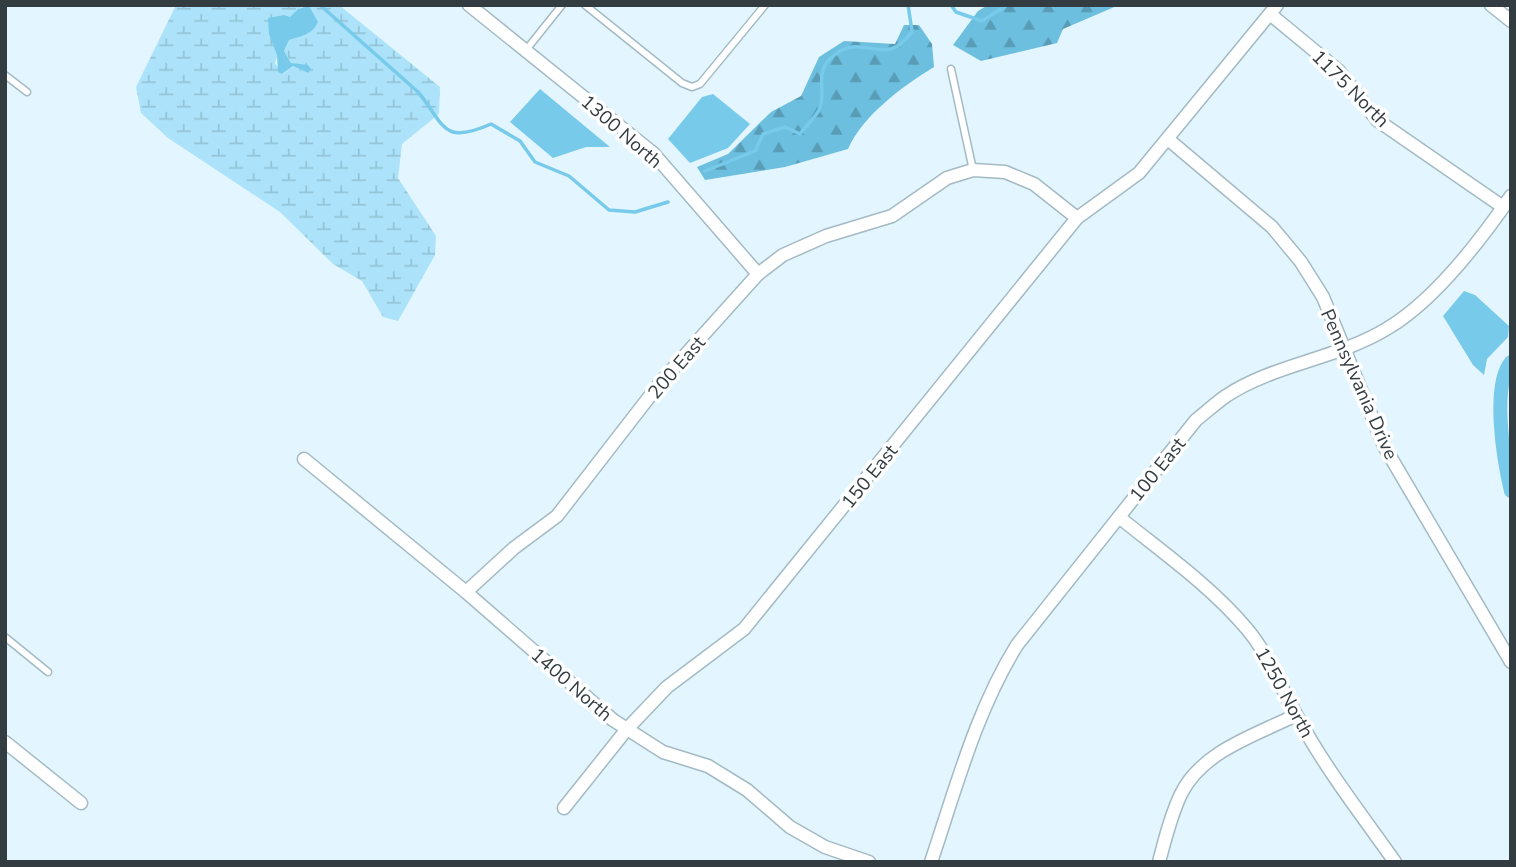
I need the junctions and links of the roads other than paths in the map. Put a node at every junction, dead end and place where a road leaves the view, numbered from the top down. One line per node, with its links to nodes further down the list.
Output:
1 (469, 5): 8 (street, 1300 North)
2 (562, 5): 8 (lane)
3 (585, 5): 4 (lane)
4 (765, 5)
5 (1491, 5): 7 (street)
6 (1274, 10): 12 (street, 150 East); 15 (street, 1175 North)
7 (1511, 21)
8 (526, 51): 17 (street, 1300 North)
9 (951, 69): 13 (lane)
10 (5, 75): 11 (lane)
11 (27, 92)
12 (1168, 140): 16 (street, 150 East); 18 (street, Pennsylvania Drive)
13 (973, 170): 16 (street); 17 (street, 200 East)
14 (1511, 196): 15 (street, 100 East)
15 (1503, 207): 18 (street, 100 East)
16 (1077, 218): 26 (street, 150 East)
17 (758, 274): 21 (street, 200 East)
18 (1345, 349): 20 (street, 100 East); 23 (street, Pennsylvania Drive)
19 (304, 458): 21 (street, 1400 North)
20 (1119, 517): 25 (street, 1250 North); 31 (street, 100 East)
21 (466, 592): 26 (street, 1400 North)
22 (5, 637): 24 (lane)
23 (1511, 662)
24 (48, 672)
25 (1296, 715): 32 (street); 33 (street, 1250 North)
26 (627, 729): 29 (street, 150 East); 30 (street, 1400 North)
27 (5, 742): 28 (street)
28 (81, 803)
29 (564, 808)
30 (869, 862)
31 (931, 862)
32 (1159, 862)
33 (1395, 862)

